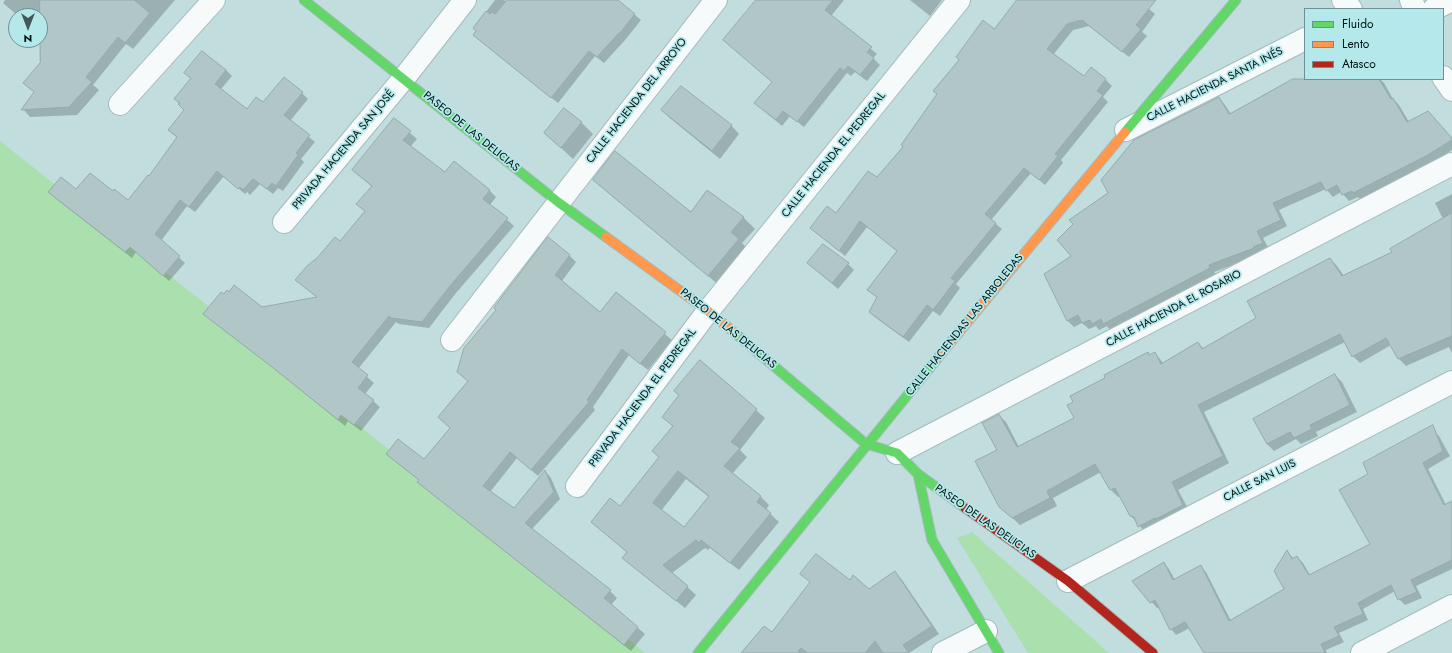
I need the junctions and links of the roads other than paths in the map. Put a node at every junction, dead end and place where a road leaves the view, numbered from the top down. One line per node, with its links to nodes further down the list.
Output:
1 (214, 0): 15 (street)
2 (304, 0): 12 (street, PASEO DE LAS DELICIAS)
3 (465, 0): 12 (street, PRIVADA HACIENDA SAN JOSÉ)
4 (716, 0): 18 (street, CALLE HACIENDA DEL ARROYO)
5 (959, 0): 20 (street, CALLE HACIENDA EL PEDREGAL)
6 (1236, 0): 16 (street, CALLE HACIENDAS LAS ARBOLEDAS)
7 (1343, 0): 9 (street)
8 (1452, 0): 10 (street)
9 (1350, 8)
10 (1436, 8)
11 (1304, 40): 16 (street, CALLE HACIENDA SANTA INÉS)
12 (404, 78): 18 (street, PASEO DE LAS DELICIAS); 19 (street, PRIVADA HACIENDA SAN JOSÉ)
13 (1444, 78): 14 (street)
14 (1452, 90)
15 (120, 104)
16 (1124, 130): 23 (street, CALLE HACIENDAS LAS ARBOLEDAS)
17 (1452, 164): 24 (street, CALLE HACIENDA EL ROSARIO)
18 (558, 202): 20 (street, PASEO DE LAS DELICIAS); 21 (street, CALLE HACIENDA DEL ARROYO)
19 (284, 222)
20 (708, 311): 23 (street, PASEO DE LAS DELICIAS); 26 (street, PRIVADA HACIENDA EL PEDREGAL)
21 (452, 340)
22 (1452, 382): 27 (street, CALLE SAN LUIS)
23 (866, 444): 24 (street, PASEO DE LAS DELICIAS); 30 (street, CALLE HACIENDAS LAS ARBOLEDAS)
24 (897, 453): 25 (street, PASEO DE LAS DELICIAS)
25 (918, 474): 27 (street, PASEO DE LAS DELICIAS); 29 (street)
26 (577, 486)
27 (1068, 581): 33 (street, PASEO DE LAS DELICIAS)
28 (1452, 606): 34 (street)
29 (986, 631): 31 (street); 32 (street)
30 (698, 653)
31 (943, 653)
32 (999, 653)
33 (1153, 653)
34 (1362, 653)

